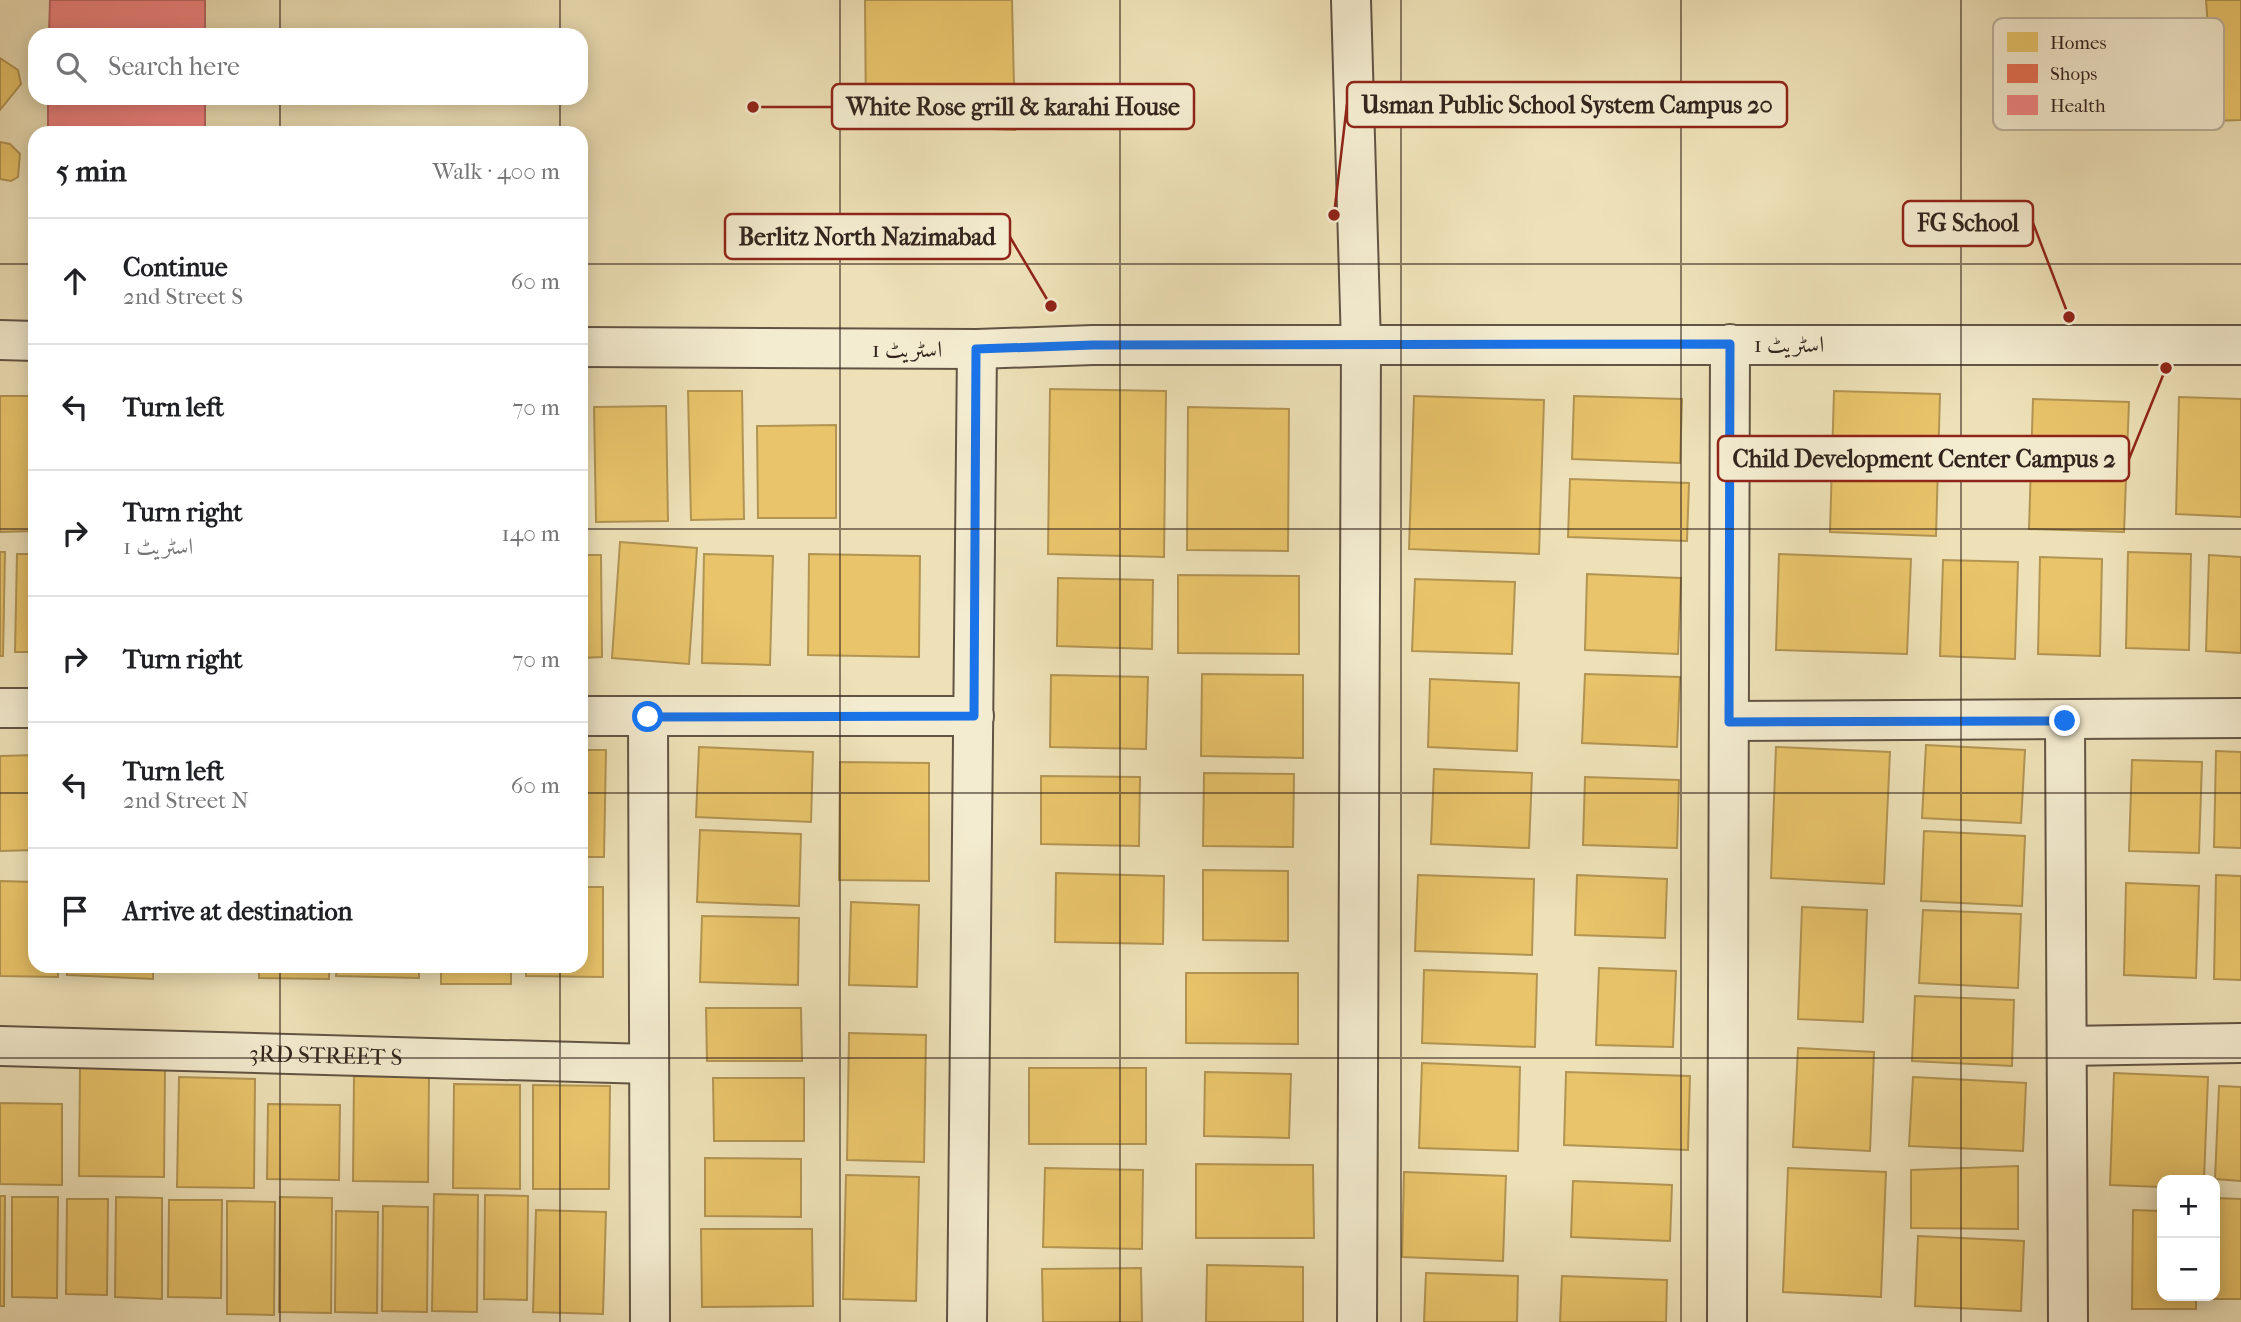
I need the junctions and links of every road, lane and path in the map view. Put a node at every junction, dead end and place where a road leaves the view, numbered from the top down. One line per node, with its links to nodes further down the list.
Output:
1 (1351, 0): 5 (street)
2 (0, 340): 3 (street)
3 (28, 341)
4 (1730, 344): 5 (street, اسٹریٹ 1); 6 (street, اسٹریٹ 1); 16 (street)
5 (1361, 345): 8 (street, اسٹریٹ 1); 23 (street)
6 (2241, 345)
7 (588, 347): 8 (street, اسٹریٹ 1)
8 (976, 349): 12 (street)
9 (0, 708): 10 (street)
10 (28, 708)
11 (588, 716): 13 (street)
12 (974, 716): 13 (street); 22 (street)
13 (648, 717): 20 (street)
14 (2241, 719): 15 (street)
15 (2065, 721): 16 (street); 19 (street)
16 (1729, 722): 24 (street)
17 (2241, 1043): 19 (street)
18 (0, 1046): 20 (street, 3RD STREET S)
19 (2067, 1046): 25 (street)
20 (649, 1064): 21 (street)
21 (650, 1322)
22 (967, 1322)
23 (1357, 1322)
24 (1727, 1322)
25 (2068, 1322)

